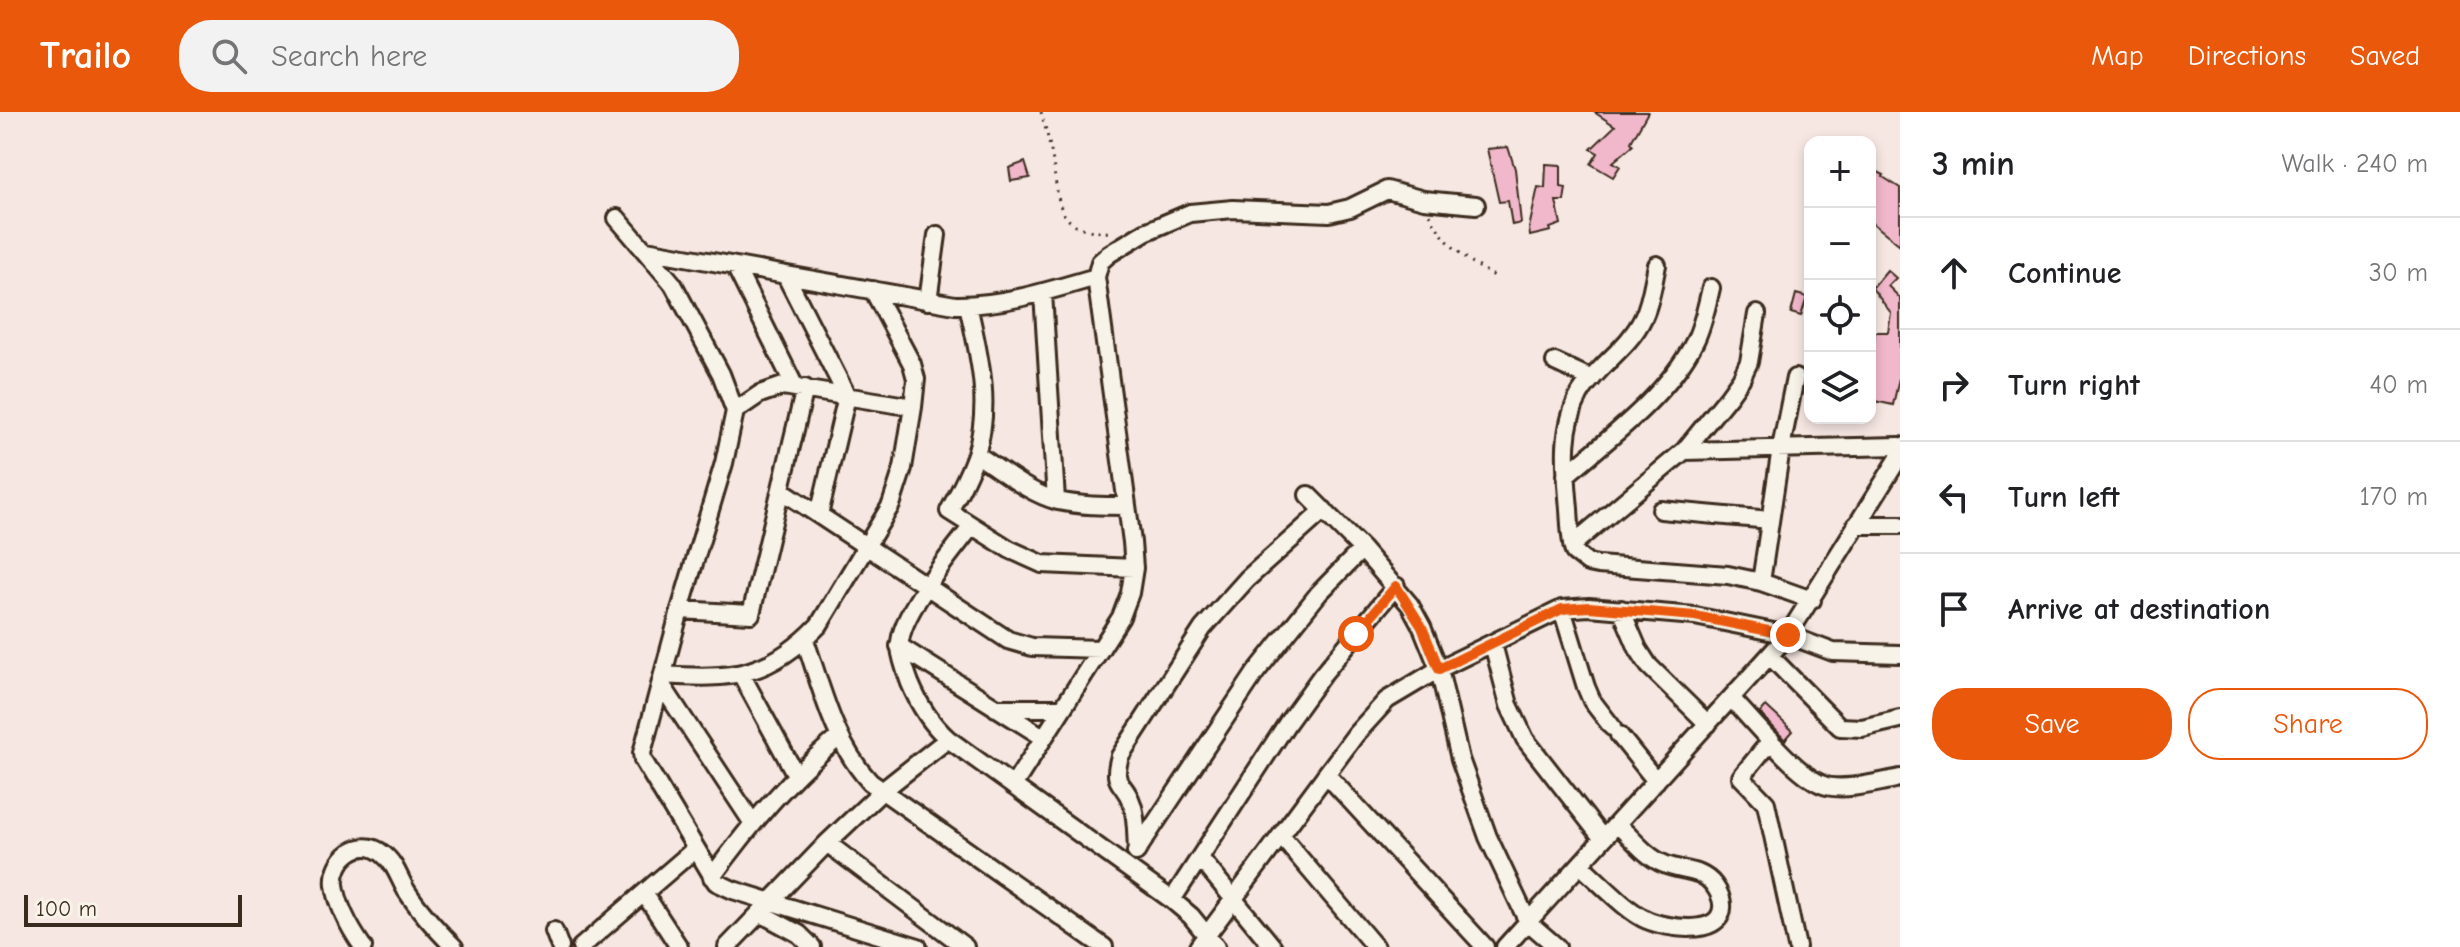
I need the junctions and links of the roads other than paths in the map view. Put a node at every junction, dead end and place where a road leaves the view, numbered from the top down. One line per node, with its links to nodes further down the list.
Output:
1 (1476, 205): 8 (street)
2 (617, 218): 4 (street)
3 (937, 235): 12 (street)
4 (646, 250): 6 (street); 21 (street)
5 (1657, 265): 17 (street)
6 (735, 266): 7 (street); 18 (street)
7 (786, 276): 10 (street); 19 (street)
8 (1096, 277): 11 (street); 31 (street)
9 (1711, 288): 27 (street)
10 (873, 290): 12 (street); 20 (street)
11 (1043, 293): 13 (street); 30 (street)
12 (928, 301): 13 (street)
13 (968, 305): 25 (street)
14 (1757, 314): 24 (street)
15 (1555, 362): 17 (street)
16 (1795, 378): 23 (street)
17 (1592, 379): 27 (street)
18 (800, 387): 19 (street); 21 (street); 28 (street)
19 (847, 396): 20 (street); 34 (street)
20 (913, 407): 40 (street)
21 (735, 411): 49 (street)
22 (1900, 446): 23 (street)
23 (1781, 448): 24 (street); 35 (street)
24 (1684, 451): 39 (street)
25 (976, 454): 30 (street); 38 (street)
26 (1900, 456): 36 (street)
27 (1566, 475): 39 (street)
28 (781, 490): 34 (street); 49 (street)
29 (1308, 495): 32 (street)
30 (1056, 500): 31 (street)
31 (1127, 506): 42 (street)
32 (1324, 510): 41 (street); 81 (street)
33 (1661, 510): 35 (street)
34 (819, 515): 40 (street)
35 (1770, 520): 43 (street)
36 (1856, 525): 37 (street); 46 (street)
37 (1900, 525)
38 (972, 526): 42 (street); 45 (street)
39 (1572, 545): 43 (street)
40 (867, 547): 45 (street); 51 (street)
41 (1362, 549): 44 (street); 81 (street)
42 (1134, 568): 54 (street)
43 (1761, 582): 46 (street)
44 (1396, 586): 57 (street); 82 (street)
45 (927, 587): 53 (street); 54 (street)
46 (1812, 600): 50 (street)
47 (1562, 609): 48 (street); 52 (street); 72 (street)
48 (1621, 609): 50 (street); 64 (street)
49 (680, 610): 59 (street)
50 (1788, 635): 55 (street); 56 (street)
51 (805, 640): 58 (street); 65 (street)
52 (1493, 644): 57 (street); 78 (street)
53 (899, 646): 61 (street); 67 (street)
54 (1101, 649): 62 (street)
55 (1900, 654)
56 (1770, 656): 60 (street); 63 (street)
57 (1439, 669): 70 (street); 90 (street)
58 (741, 674): 59 (street); 69 (street)
59 (662, 679): 75 (street); 80 (street)
60 (1731, 698): 64 (street); 68 (street)
61 (996, 708): 62 (street); 66 (street)
62 (1062, 708): 66 (street)
63 (1900, 719)
64 (1708, 724): 72 (street)
65 (839, 737): 69 (street); 74 (street)
66 (1043, 737): 73 (street)
67 (948, 739): 73 (street); 74 (street)
68 (1771, 740): 71 (street); 106 (street)
69 (796, 775): 75 (street)
70 (1327, 775): 77 (street); 103 (street)
71 (1900, 778)
72 (1656, 781): 76 (street)
73 (1013, 786): 84 (street)
74 (881, 792): 79 (street); 100 (street)
75 (752, 822): 85 (street)
76 (1617, 824): 78 (street); 83 (street)
77 (1282, 837): 87 (street); 102 (street)
78 (1603, 839): 83 (street)
79 (827, 843): 89 (street); 99 (street)
80 (695, 849): 85 (street); 86 (street)
81 (1137, 851): 84 (street)
82 (1200, 858): 87 (street); 88 (street)
83 (1580, 865): 90 (street)
84 (1126, 867): 88 (street)
85 (712, 877): 89 (street)
86 (644, 893): 94 (street); 95 (street)
87 (1235, 898): 91 (street); 101 (street)
88 (1172, 900): 91 (street)
89 (766, 907): 96 (street); 97 (street); 98 (street)
90 (1528, 922): 104 (street); 105 (street)
91 (1207, 943)
92 (363, 947): 93 (street)
93 (454, 947)
94 (581, 947)
95 (679, 947)
96 (727, 947)
97 (812, 947)
98 (918, 947)
99 (965, 947)
100 (1104, 947)
101 (1273, 947)
102 (1375, 947)
103 (1485, 947)
104 (1505, 947)
105 (1557, 947)
106 (1797, 947)

